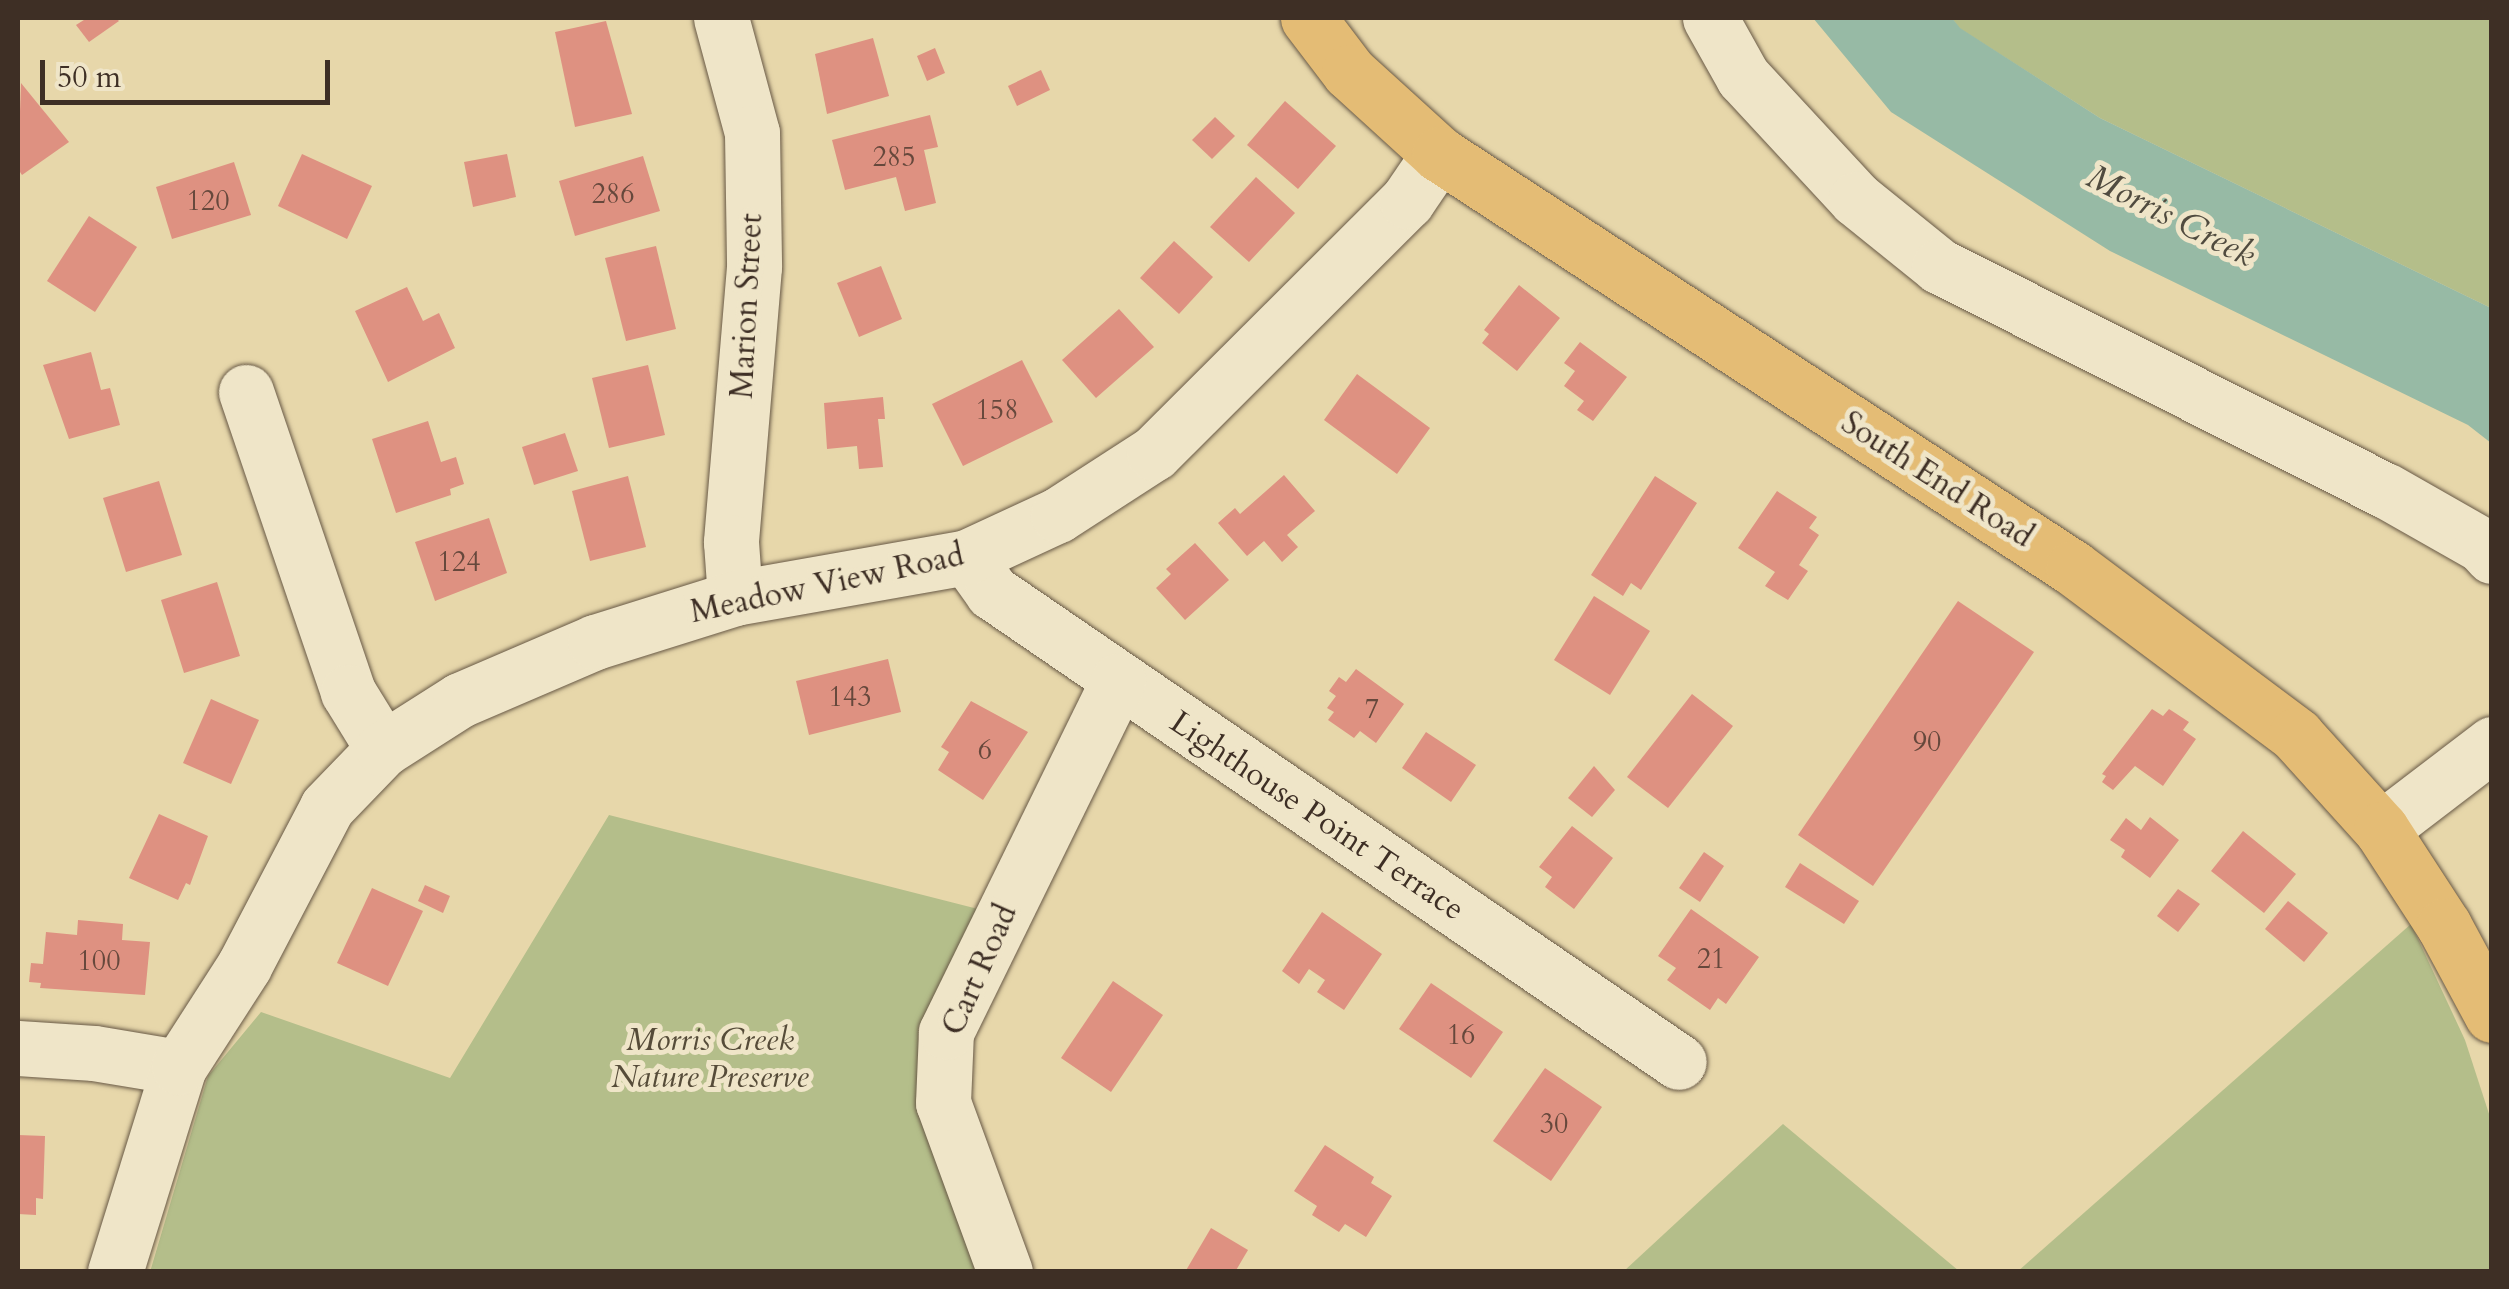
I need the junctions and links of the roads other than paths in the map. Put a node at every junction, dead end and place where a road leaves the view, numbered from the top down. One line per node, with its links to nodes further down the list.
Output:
1 (721, 18): 8 (street, Marion Street)
2 (1308, 18): 4 (main road, South End Road)
3 (1710, 18): 7 (street)
4 (1439, 154): 6 (street, Meadow View Road); 12 (main road, South End Road)
5 (246, 392): 11 (street)
6 (968, 556): 8 (street, Meadow View Road); 9 (street, Lighthouse Point Terrace)
7 (2492, 556)
8 (735, 598): 11 (street, Meadow View Road)
9 (1118, 680): 15 (street, Lighthouse Point Terrace); 18 (street, Cart Road)
10 (2492, 744): 12 (street)
11 (383, 749): 16 (street, Meadow View Road)
12 (2381, 829): 13 (main road, South End Road)
13 (2492, 1015)
14 (18, 1048): 16 (street)
15 (1679, 1062)
16 (179, 1067): 17 (street, Meadow View Road)
17 (115, 1272)
18 (1006, 1272)

